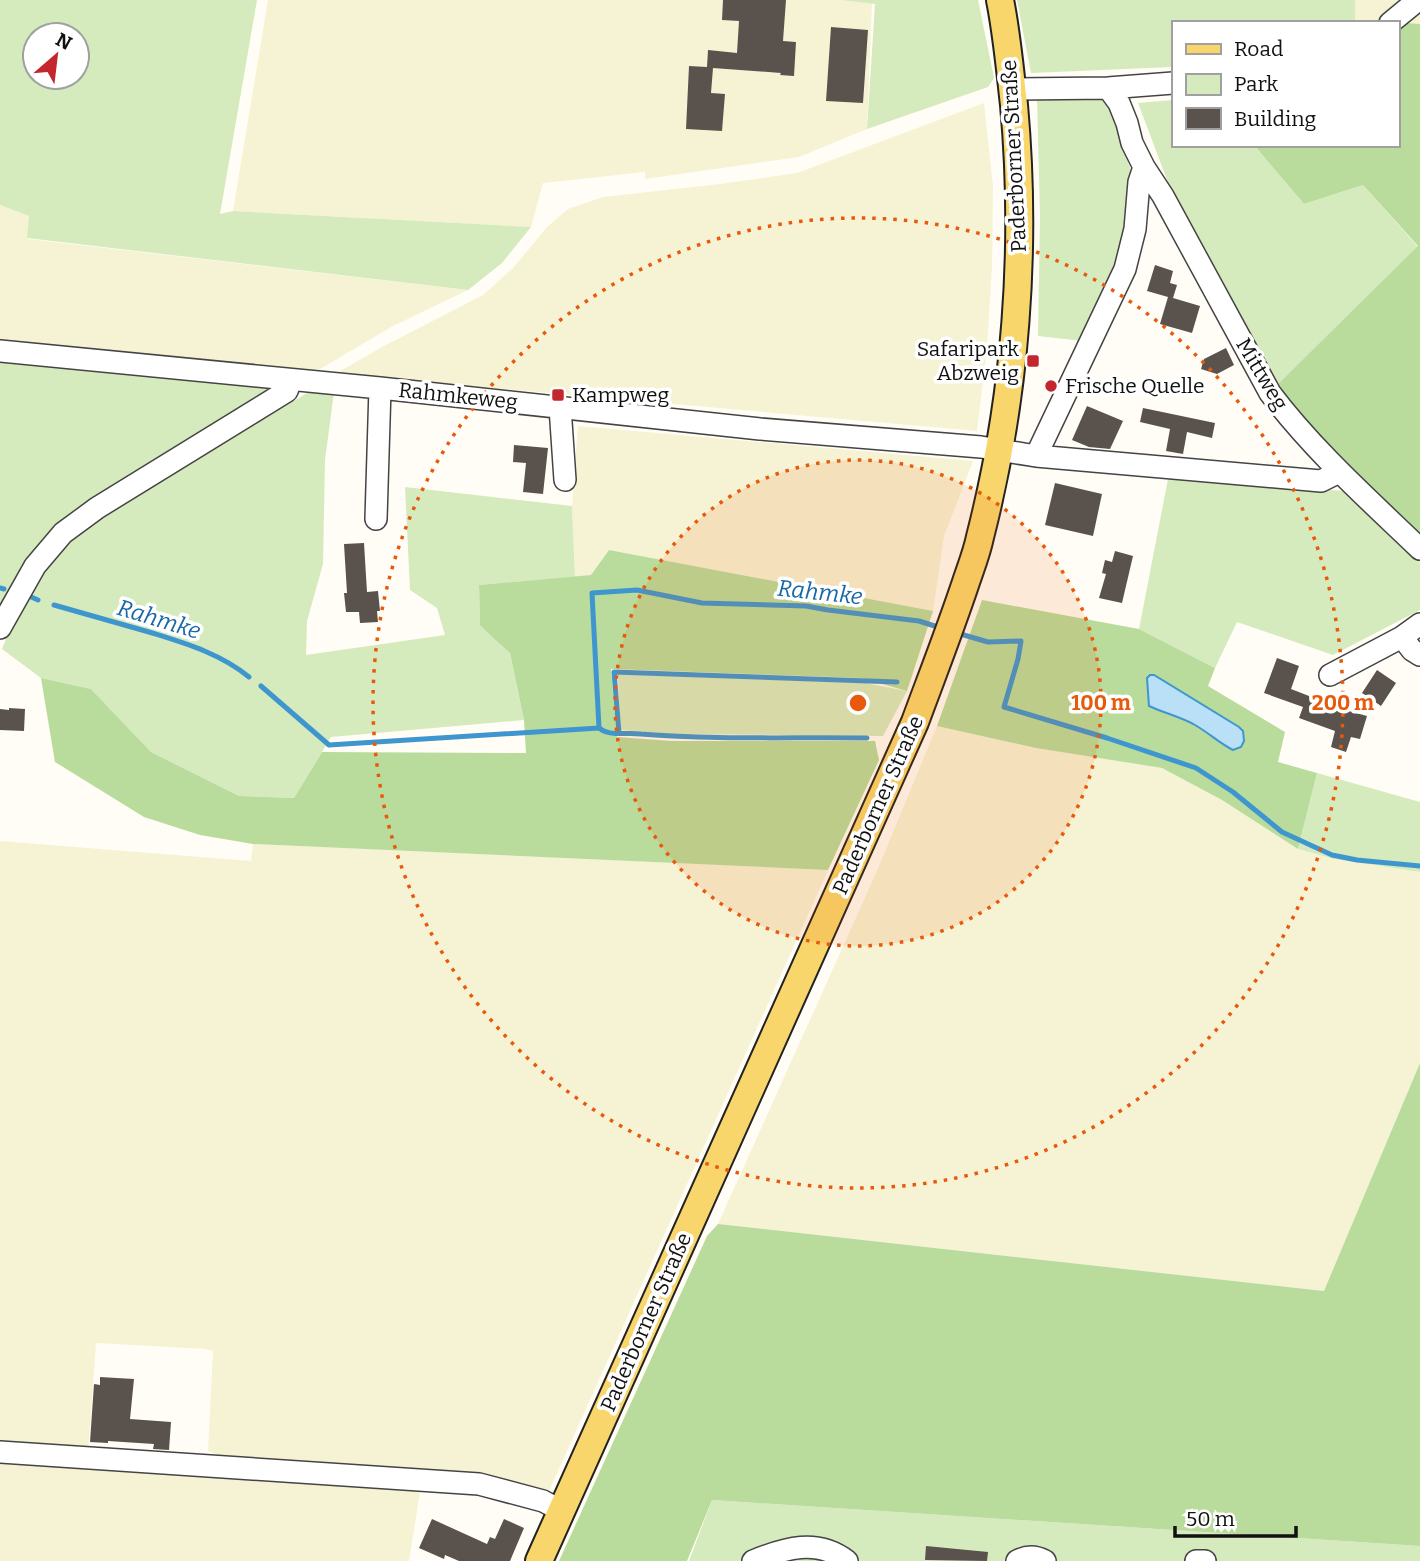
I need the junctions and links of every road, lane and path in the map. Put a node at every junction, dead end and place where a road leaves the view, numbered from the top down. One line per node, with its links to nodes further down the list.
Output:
1 (1000, 0): 6 (main road, Paderborner Straße)
2 (1418, 0): 3 (street)
3 (1392, 21)
4 (1172, 83): 5 (street)
5 (1108, 88): 6 (street); 7 (street, Mittweg)
6 (1012, 89): 12 (main road, Paderborner Straße)
7 (1144, 167): 13 (street); 14 (street, Mittweg)
8 (0, 351): 9 (street, Rahmkeweg)
9 (290, 380): 10 (street, Rahmkeweg); 19 (street)
10 (380, 388): 11 (street, Rahmkeweg); 16 (street)
11 (560, 407): 12 (street, Rahmkeweg); 15 (street)
12 (999, 451): 13 (street); 24 (main road, Paderborner Straße)
13 (1036, 456): 14 (street)
14 (1339, 472): 17 (street, Mittweg)
15 (565, 480)
16 (376, 519)
17 (1420, 550)
18 (1420, 624): 20 (street)
19 (0, 628)
20 (1402, 637): 21 (street); 22 (street)
21 (1420, 655)
22 (1330, 675)
23 (0, 1452): 24 (street)
24 (562, 1511): 25 (main road, Paderborner Straße)
25 (539, 1561)
26 (753, 1561): 27 (street)
27 (847, 1561)
28 (1017, 1561): 29 (street)
29 (1045, 1561)
30 (1196, 1561): 31 (street)
31 (1205, 1561)

